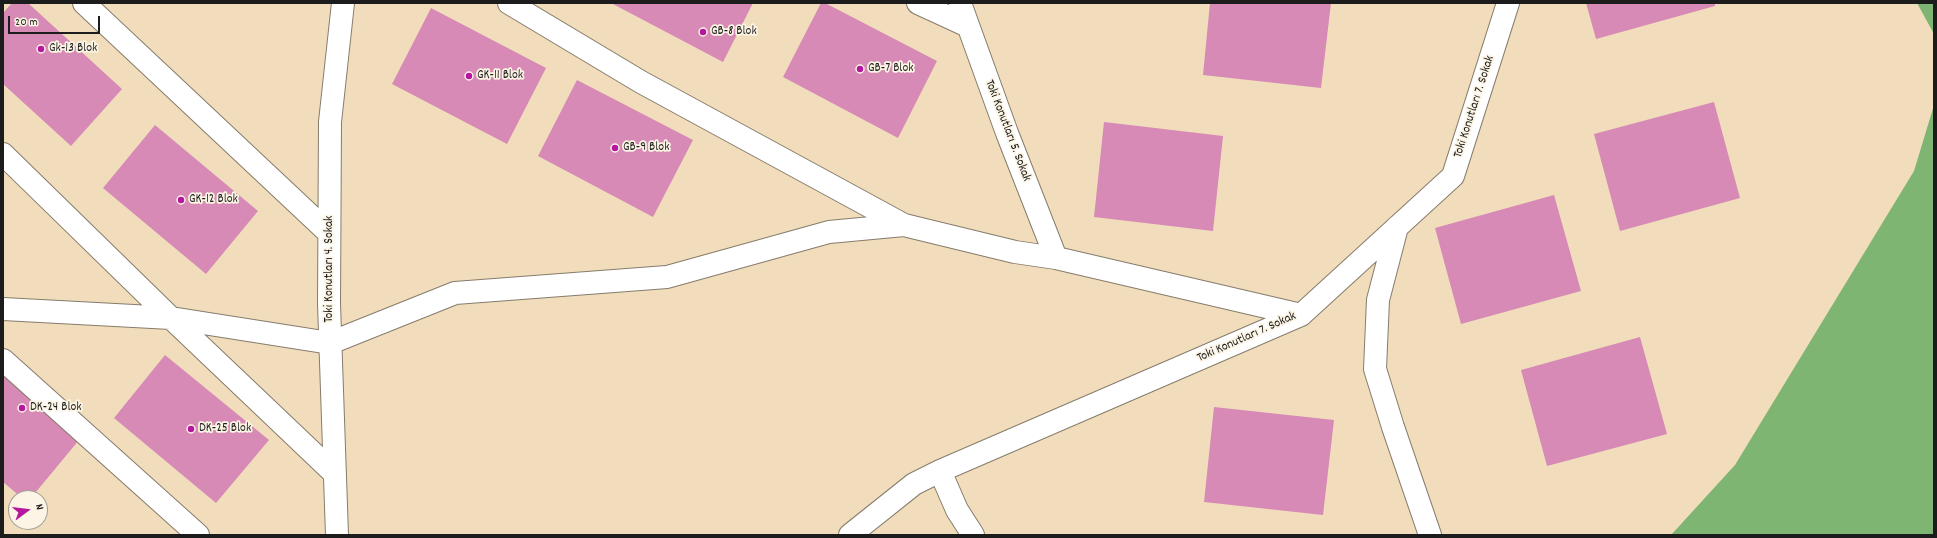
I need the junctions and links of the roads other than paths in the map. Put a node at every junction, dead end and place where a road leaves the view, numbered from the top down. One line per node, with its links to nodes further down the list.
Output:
1 (84, 3): 11 (street)
2 (343, 3): 11 (street, Toki Konutları 4. Sokak)
3 (509, 3): 9 (street)
4 (918, 3): 7 (street)
5 (960, 3): 7 (street, Toki Konutları 5. Sokak)
6 (1508, 3): 10 (street, Toki Konutları 7. Sokak)
7 (968, 26): 12 (street, Toki Konutları 5. Sokak)
8 (3, 154): 15 (street)
9 (904, 225): 12 (street); 16 (street)
10 (1397, 227): 14 (street, Toki Konutları 7. Sokak); 24 (street)
11 (329, 233): 16 (street, Toki Konutları 4. Sokak)
12 (1056, 258): 14 (street)
13 (3, 309): 15 (street)
14 (1301, 315): 18 (street, Toki Konutları 7. Sokak)
15 (170, 318): 16 (street); 19 (street)
16 (330, 343): 19 (street, Toki Konutları 4. Sokak)
17 (3, 360): 20 (street)
18 (940, 471): 22 (street, Toki Konutları 7. Sokak); 23 (street)
19 (334, 473): 21 (street, Toki Konutları 4. Sokak)
20 (198, 535)
21 (337, 535)
22 (850, 535)
23 (972, 535)
24 (1430, 535)

